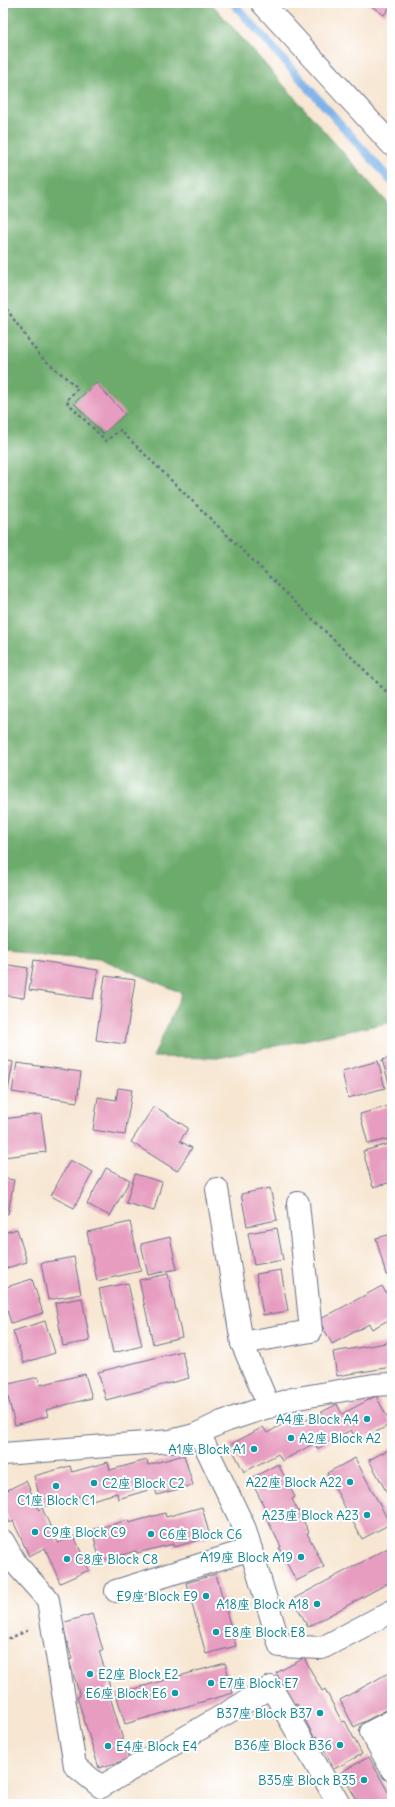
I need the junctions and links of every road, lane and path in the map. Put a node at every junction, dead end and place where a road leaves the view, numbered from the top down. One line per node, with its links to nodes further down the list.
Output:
1 (262, 3): 2 (street)
2 (392, 145)
3 (3, 304): 4 (path)
4 (392, 697)
5 (217, 1189): 7 (street)
6 (298, 1203): 7 (street)
7 (242, 1342): 9 (street)
8 (392, 1384): 9 (street)
9 (269, 1407): 10 (street)
10 (199, 1433): 11 (street); 13 (street)
11 (3, 1454)
12 (3, 1541): 18 (street)
13 (251, 1549): 14 (street); 15 (street)
14 (116, 1591)
15 (392, 1610)
16 (392, 1721): 17 (street)
17 (392, 1770)
18 (339, 1804)

